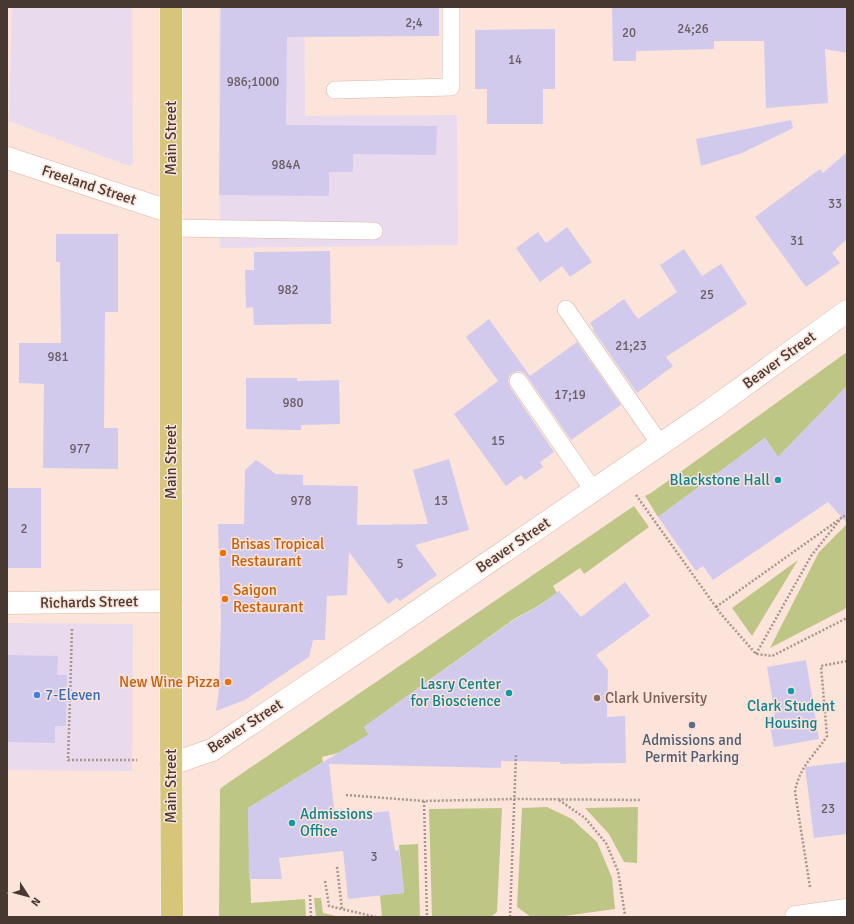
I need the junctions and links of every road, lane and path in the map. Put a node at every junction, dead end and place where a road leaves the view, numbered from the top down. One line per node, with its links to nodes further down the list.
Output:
1 (171, 7): 5 (main road, Main Street)
2 (451, 7): 3 (lane)
3 (335, 90)
4 (7, 158): 5 (street, Freeland Street)
5 (171, 220): 6 (lane); 15 (main road, Main Street)
6 (374, 231)
7 (566, 309): 10 (lane)
8 (847, 311): 10 (street, Beaver Street)
9 (518, 381): 11 (lane)
10 (660, 444): 11 (street, Beaver Street)
11 (593, 490): 24 (street, Beaver Street)
12 (636, 495): 18 (path)
13 (847, 514): 14 (path)
14 (842, 517): 18 (path); 20 (path)
15 (171, 601): 16 (street, Richards Street); 24 (main road, Main Street)
16 (73, 602): 17 (street, Richards Street); 23 (path)
17 (7, 603)
18 (716, 607): 20 (path)
19 (847, 618): 20 (path)
20 (756, 654)
21 (847, 661): 32 (path)
22 (516, 754): 26 (path)
23 (137, 760)
24 (171, 764): 37 (main road, Main Street)
25 (346, 795): 29 (path)
26 (515, 799): 27 (path); 29 (path); 41 (path)
27 (558, 799): 28 (path); 36 (path)
28 (641, 800)
29 (424, 801): 40 (path)
30 (337, 867): 34 (path)
31 (325, 881): 34 (path)
32 (810, 887)
33 (310, 895): 38 (path)
34 (342, 909): 39 (path)
35 (847, 910): 42 (street)
36 (625, 915)
37 (172, 917)
38 (311, 917)
39 (376, 917)
40 (427, 917)
41 (510, 917)
42 (796, 917)

